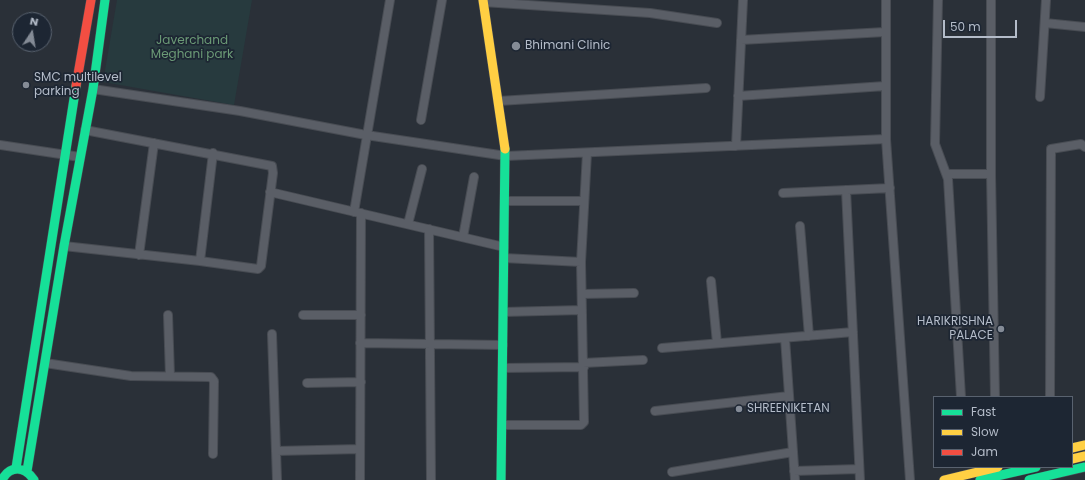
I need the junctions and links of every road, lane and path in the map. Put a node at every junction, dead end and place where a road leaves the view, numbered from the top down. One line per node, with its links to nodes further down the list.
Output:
1 (91, 0): 32 (street)
2 (105, 0): 18 (street)
3 (390, 0): 24 (street)
4 (442, 0): 22 (street)
5 (743, 0): 15 (street)
6 (886, 0): 14 (street)
7 (938, 0): 36 (street)
8 (991, 0): 37 (street)
9 (1046, 0): 12 (street)
10 (483, 1): 11 (street); 21 (street)
11 (717, 23)
12 (1045, 23): 13 (street); 20 (street)
13 (1085, 27)
14 (885, 32): 15 (street); 16 (street)
15 (741, 40): 19 (street)
16 (885, 86): 19 (street); 25 (street)
17 (706, 88): 21 (street)
18 (93, 89): 23 (street); 24 (street)
19 (738, 96): 28 (street)
20 (1040, 97)
21 (499, 101): 33 (street)
22 (421, 120)
23 (84, 130): 26 (street); 34 (street)
24 (366, 135): 33 (street); 45 (street)
25 (886, 139): 28 (street); 39 (street)
26 (154, 143): 30 (street); 52 (street)
27 (0, 145): 32 (street)
28 (736, 146): 31 (street)
29 (1085, 147): 83 (street)
30 (213, 153): 41 (street); 54 (street)
31 (587, 153): 33 (street); 44 (street)
32 (64, 154): 34 (street); 95 (street)
33 (506, 156): 43 (street)
34 (80, 157): 50 (street)
35 (422, 169): 46 (street)
36 (947, 174): 37 (street); 81 (street)
37 (990, 174): 82 (street)
38 (474, 177): 49 (street)
39 (890, 188): 40 (street); 112 (street)
40 (846, 190): 42 (street); 64 (street)
41 (270, 192): 45 (street); 54 (street)
42 (783, 194)
43 (506, 201): 44 (street); 51 (street)
44 (584, 201): 55 (street)
45 (358, 212): 46 (street); 63 (street)
46 (408, 224): 48 (street)
47 (800, 226): 66 (street)
48 (430, 229): 49 (street); 69 (street)
49 (463, 237): 51 (street)
50 (64, 246): 52 (street); 74 (street)
51 (504, 247): 53 (street)
52 (139, 254): 54 (street)
53 (504, 258): 55 (street); 60 (street)
54 (200, 261)
55 (581, 262): 58 (street)
56 (711, 281): 70 (street)
57 (634, 292): 58 (street)
58 (582, 294): 59 (street)
59 (582, 310): 60 (street); 75 (street)
60 (503, 312): 71 (street)
61 (168, 315): 77 (street)
62 (303, 315): 63 (street)
63 (361, 315): 68 (street)
64 (853, 332): 66 (street); 99 (street)
65 (272, 334): 89 (street)
66 (809, 336): 67 (street)
67 (785, 338): 70 (street); 80 (street)
68 (360, 343): 69 (street); 78 (street)
69 (430, 343): 71 (street); 108 (street)
70 (717, 343): 72 (street)
71 (503, 345): 76 (street)
72 (662, 348)
73 (643, 360): 75 (street)
74 (45, 363): 77 (street); 100 (street)
75 (584, 365): 76 (street); 85 (street)
76 (503, 368): 85 (street)
77 (170, 376): 91 (street)
78 (360, 382): 79 (street); 88 (street)
79 (307, 383)
80 (789, 396): 84 (street); 90 (street)
81 (961, 396)
82 (995, 396)
83 (1050, 396)
84 (655, 410)
85 (502, 424): 109 (street)
86 (1085, 445): 87 (street)
87 (1073, 448)
88 (360, 449): 89 (street); 107 (street)
89 (276, 451): 106 (street)
90 (793, 452): 101 (street); 103 (street)
91 (212, 454)
92 (1085, 456): 93 (street)
93 (1073, 459)
94 (1085, 467): 115 (street, bridge)
95 (16, 468): 100 (street); 104 (street)
96 (989, 468): 102 (street)
97 (1032, 468): 114 (street)
98 (1053, 468): 116 (street)
99 (859, 469): 101 (street); 111 (street)
100 (27, 471): 105 (street)
101 (794, 471): 110 (street)
102 (965, 471): 113 (street)
103 (672, 472)
104 (2, 480)
105 (34, 480)
106 (276, 480)
107 (360, 480)
108 (431, 480)
109 (501, 480)
110 (795, 480)
111 (860, 480)
112 (910, 480)
113 (944, 480)
114 (980, 480)
115 (1030, 480)
116 (1056, 480)

